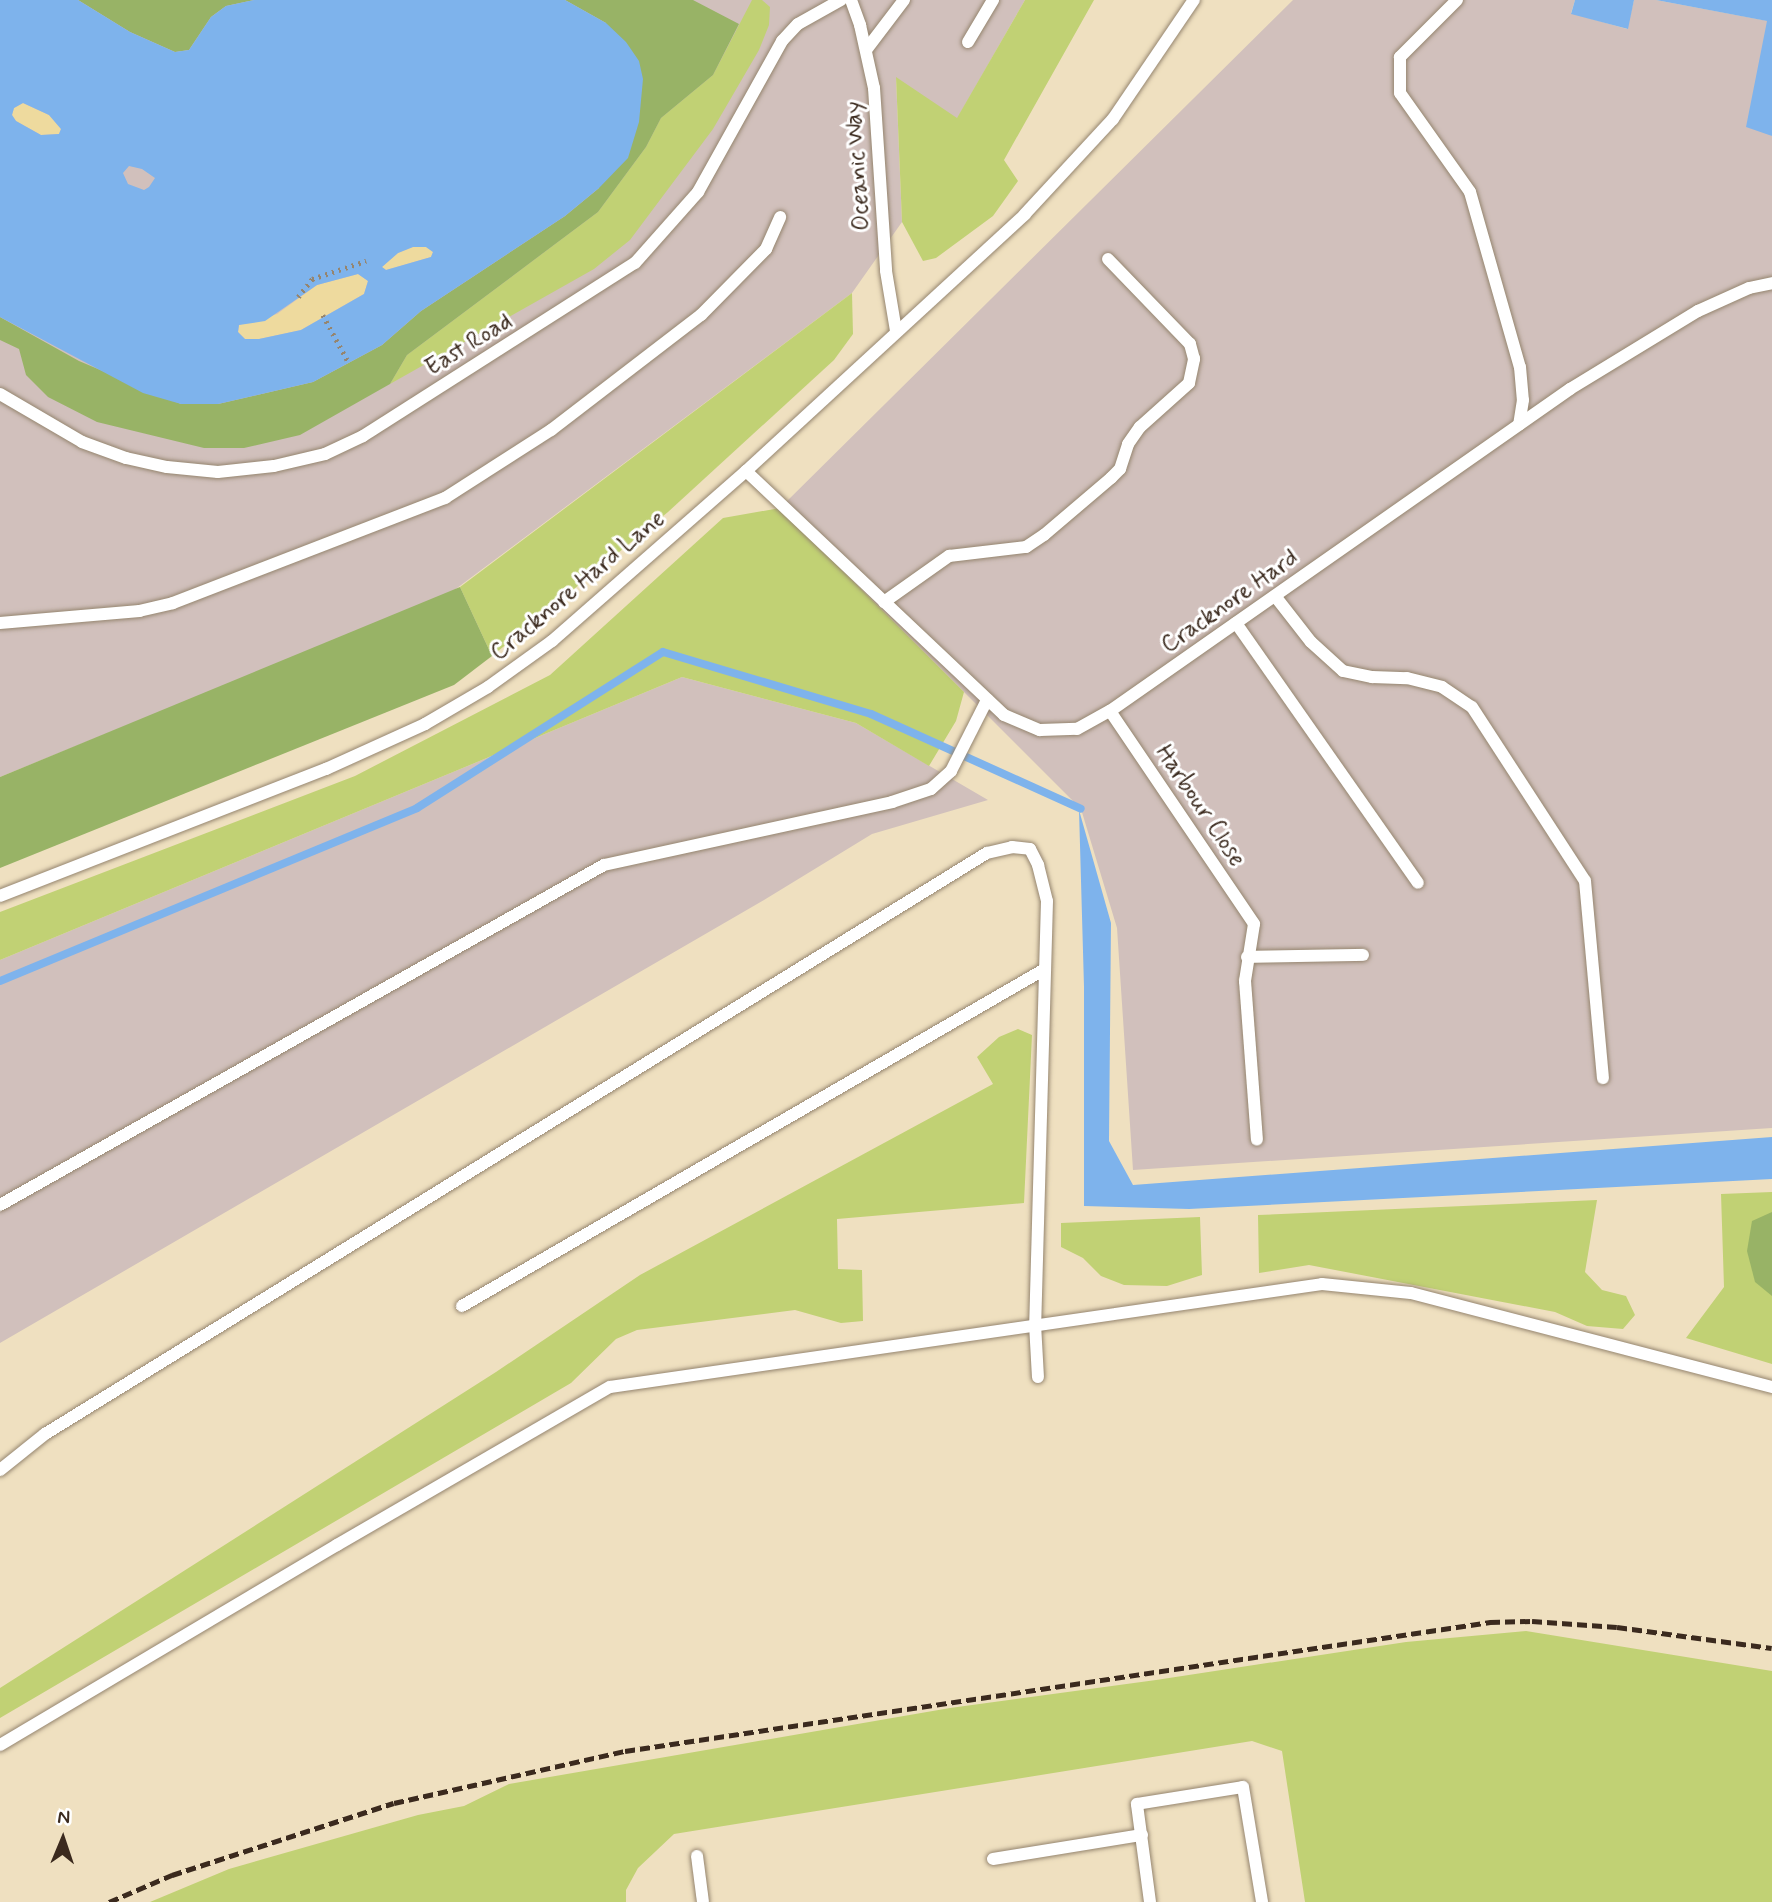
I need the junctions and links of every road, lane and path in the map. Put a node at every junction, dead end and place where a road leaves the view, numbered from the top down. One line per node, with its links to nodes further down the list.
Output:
1 (841, 0): 17 (lane, East Road)
2 (851, 0): 8 (lane, Oceanic Way)
3 (904, 0): 8 (lane)
4 (993, 0): 7 (lane)
5 (1194, 0): 15 (lane, Cracknore Hard Lane)
6 (1457, 0): 18 (lane)
7 (968, 42)
8 (866, 50): 15 (lane, Oceanic Way)
9 (779, 217): 22 (lane)
10 (1108, 259): 21 (lane)
11 (366, 261): 13 (path)
12 (1772, 284): 18 (lane, Cracknore Hard)
13 (298, 297)
14 (323, 315): 16 (path)
15 (896, 331): 19 (lane, Cracknore Hard Lane)
16 (349, 362)
17 (0, 394)
18 (1519, 425): 20 (lane, Cracknore Hard)
19 (746, 471): 21 (lane, Cracknore Hard); 27 (lane, Cracknore Hard Lane)
20 (1275, 596): 23 (lane, Cracknore Hard); 31 (lane)
21 (884, 602): 24 (lane, Cracknore Hard)
22 (0, 623)
23 (1236, 623): 25 (lane, Cracknore Hard); 26 (lane)
24 (987, 700): 25 (lane, Cracknore Hard); 33 (lane)
25 (1110, 711): 29 (lane, Harbour Close)
26 (1418, 883)
27 (0, 896)
28 (1363, 955): 29 (lane)
29 (1247, 957): 32 (lane)
30 (1045, 969): 34 (lane); 35 (lane); 38 (lane)
31 (1603, 1078)
32 (1257, 1140)
33 (0, 1205)
34 (462, 1306)
35 (1035, 1324): 36 (lane); 37 (lane); 39 (lane)
36 (1038, 1377)
37 (1772, 1387)
38 (0, 1470)
39 (0, 1745)
40 (1142, 1835): 42 (lane); 44 (lane); 45 (lane)
41 (697, 1856): 43 (lane)
42 (993, 1858)
43 (704, 1902)
44 (1150, 1902)
45 (1262, 1902)

